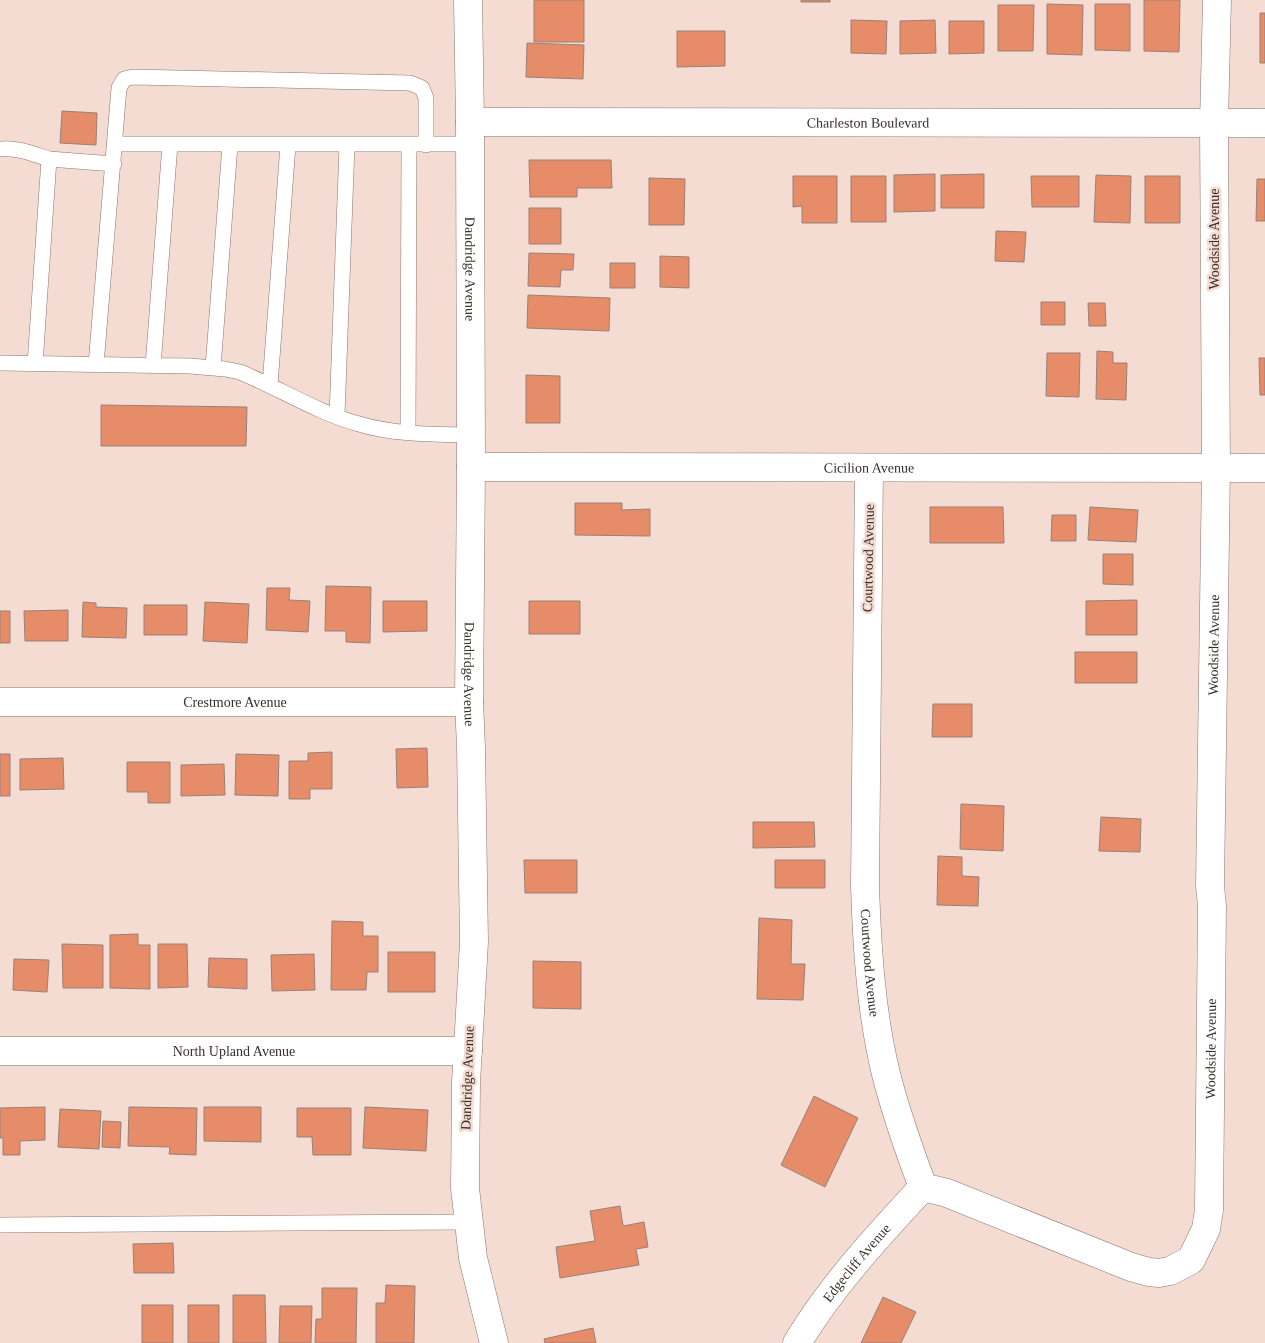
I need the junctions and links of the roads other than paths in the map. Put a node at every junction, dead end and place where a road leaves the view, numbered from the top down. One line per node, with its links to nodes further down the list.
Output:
1 (468, 0): 5 (street, Dandridge Avenue)
2 (1217, 0): 3 (street, Woodside Avenue)
3 (1214, 122): 4 (street, Charleston Boulevard); 5 (street, Charleston Boulevard); 27 (street, Woodside Avenue)
4 (1265, 123)
5 (470, 133): 12 (lane); 24 (street, Dandridge Avenue)
6 (115, 144): 7 (lane); 12 (lane); 15 (lane)
7 (170, 144): 8 (lane); 19 (lane)
8 (230, 144): 9 (lane); 20 (lane)
9 (288, 145): 10 (lane); 21 (lane)
10 (347, 145): 11 (lane); 22 (lane)
11 (409, 145): 12 (lane); 23 (lane)
12 (426, 145)
13 (0, 149): 14 (lane)
14 (49, 159): 15 (lane); 17 (lane)
15 (114, 164): 18 (lane)
16 (0, 363): 17 (lane)
17 (34, 364): 18 (lane)
18 (96, 365): 19 (lane)
19 (153, 366): 20 (lane)
20 (213, 368): 21 (lane)
21 (270, 385): 22 (lane)
22 (337, 416): 23 (lane)
23 (408, 433): 24 (lane)
24 (470, 435): 25 (street, Dandridge Avenue)
25 (471, 467): 26 (street, Cicilion Avenue); 30 (street, Dandridge Avenue)
26 (869, 468): 27 (street, Cicilion Avenue); 33 (street, Courtwood Avenue)
27 (1216, 468): 28 (street, Cicilion Avenue); 33 (street, Woodside Avenue)
28 (1265, 468)
29 (0, 702): 30 (street, Crestmore Avenue)
30 (469, 702): 31 (street, Dandridge Avenue)
31 (468, 1050): 32 (street, North Upland Avenue); 34 (street, Dandridge Avenue)
32 (0, 1051)
33 (923, 1187): 37 (street, Edgecliff Avenue)
34 (468, 1222): 35 (lane); 36 (street, Dandridge Avenue)
35 (0, 1225)
36 (494, 1343)
37 (797, 1343)

